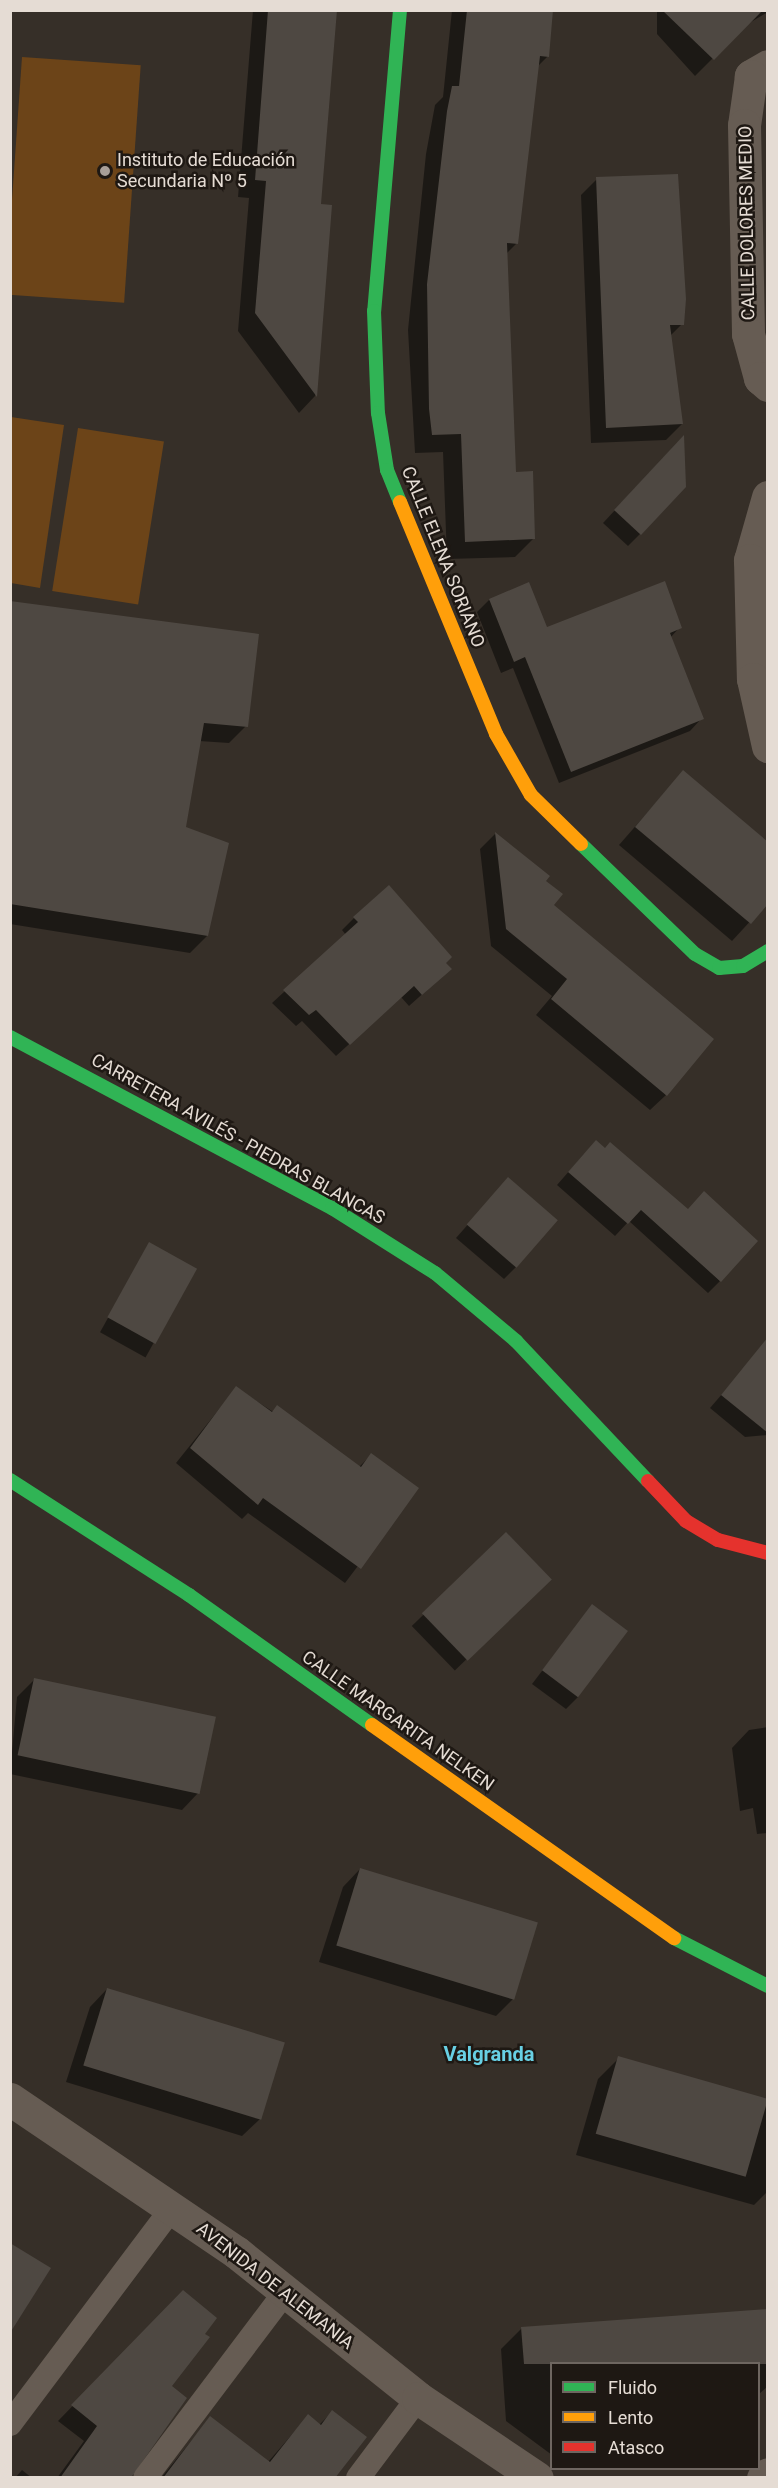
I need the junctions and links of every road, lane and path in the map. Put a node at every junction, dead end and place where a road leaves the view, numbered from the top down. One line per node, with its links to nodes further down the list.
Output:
1 (400, 10): 6 (street, CALLE ELENA SORIANO)
2 (768, 66): 3 (street, CALLE DOLORES MEDIO)
3 (768, 385)
4 (768, 497): 5 (street)
5 (768, 746)
6 (768, 951)
7 (10, 1037): 9 (street, CARRETERA AVILÉS - PIEDRAS BLANCAS)
8 (10, 1480): 10 (street, CALLE MARGARITA NELKEN)
9 (768, 1553)
10 (768, 1986)
11 (10, 2099): 12 (street, AVENIDA DE ALEMANIA)
12 (172, 2208): 13 (street, AVENIDA DE ALEMANIA); 15 (lane)
13 (285, 2292): 14 (street, AVENIDA DE ALEMANIA); 17 (lane)
14 (418, 2398): 18 (lane); 19 (street, AVENIDA DE ALEMANIA)
15 (10, 2424)
16 (768, 2474): 20 (street)
17 (145, 2478)
18 (358, 2478)
19 (537, 2478)
20 (764, 2478)

